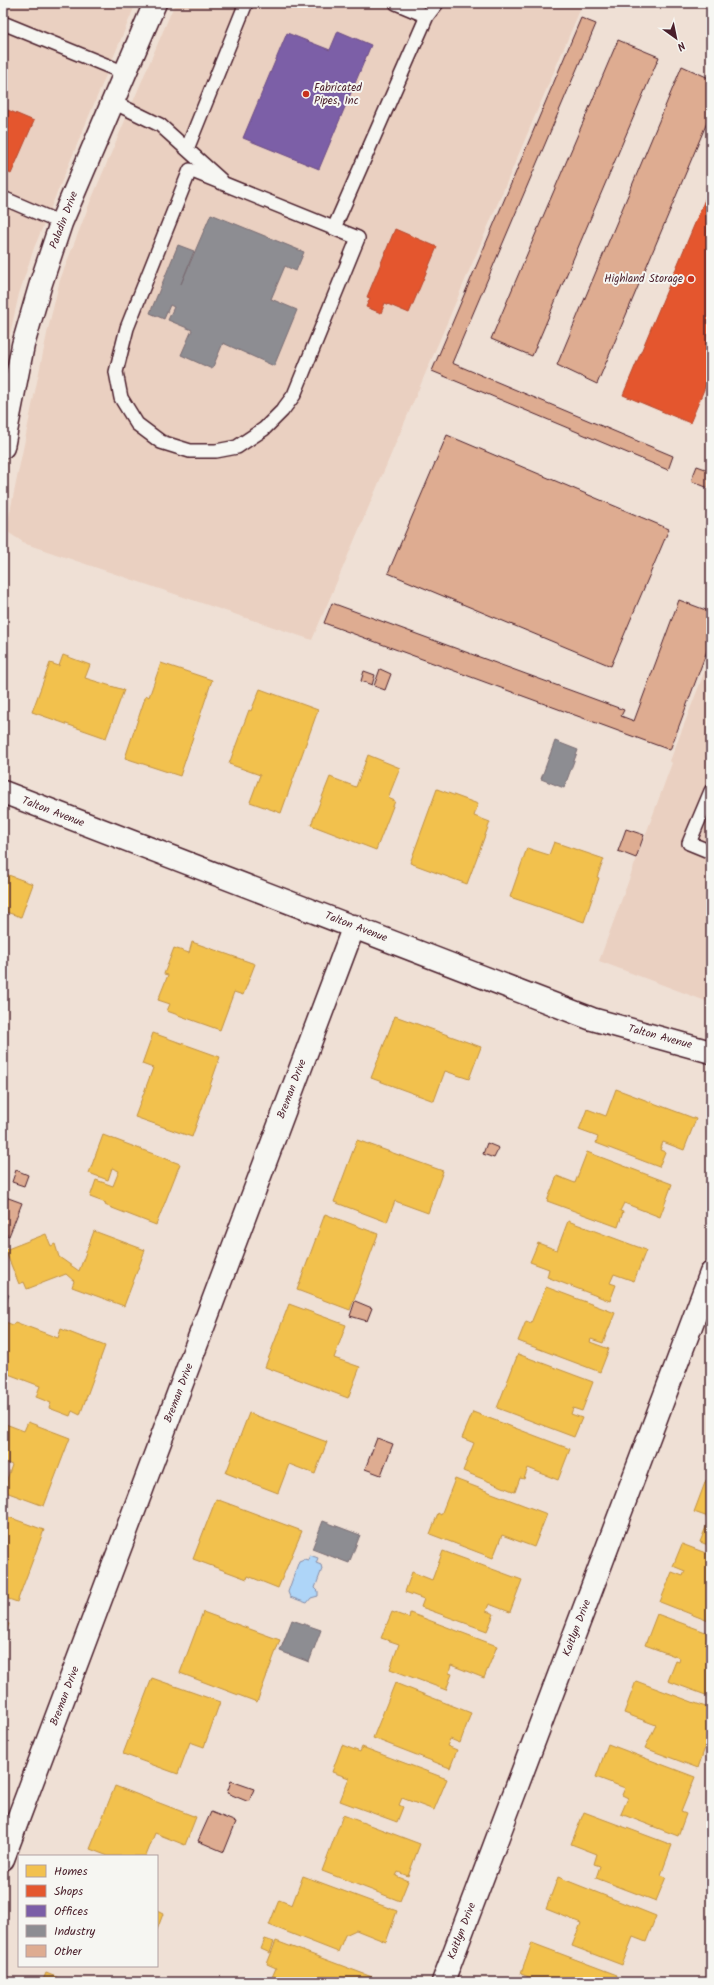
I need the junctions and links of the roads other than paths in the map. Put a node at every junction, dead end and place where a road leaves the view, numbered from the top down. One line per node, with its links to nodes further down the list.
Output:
1 (155, 3): 7 (street, Paladin Drive)
2 (246, 3): 9 (lane)
3 (396, 3): 5 (lane)
4 (437, 3): 5 (lane)
5 (427, 16): 13 (lane)
6 (3, 23): 7 (lane)
7 (125, 73): 8 (street, Paladin Drive)
8 (113, 102): 9 (lane); 12 (street, Paladin Drive)
9 (187, 148): 10 (lane)
10 (228, 186): 13 (lane); 13 (lane)
11 (3, 198): 12 (lane)
12 (61, 223): 14 (street, Paladin Drive)
13 (334, 228)
14 (3, 447)
15 (711, 791): 17 (lane)
16 (3, 792): 18 (street, Talton Avenue)
17 (711, 852)
18 (354, 926): 19 (street, Talton Avenue); 21 (street, Breman Drive)
19 (711, 1052)
20 (711, 1273): 22 (street, Kaitlyn Drive)
21 (3, 1859)
22 (443, 1982)

